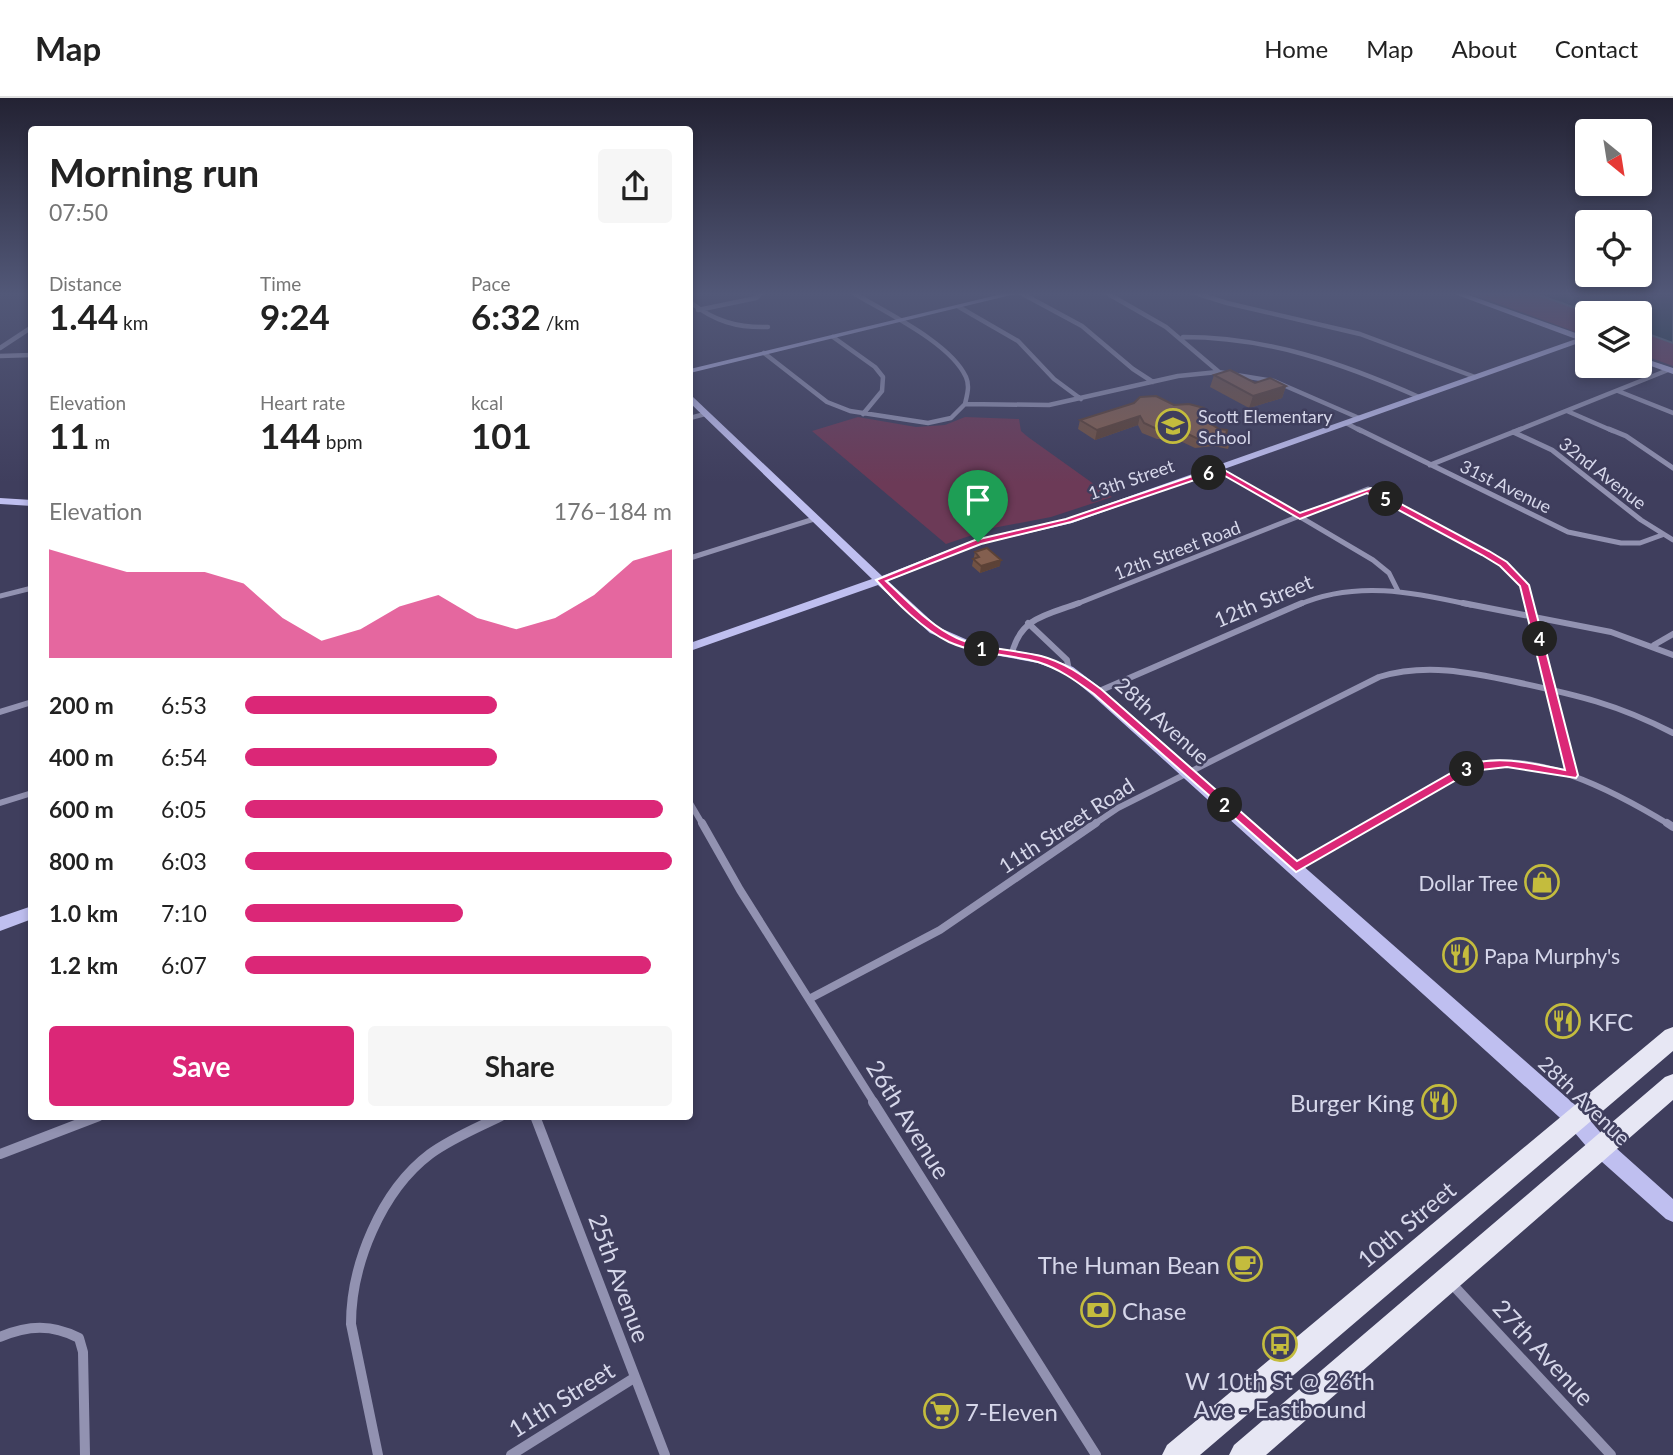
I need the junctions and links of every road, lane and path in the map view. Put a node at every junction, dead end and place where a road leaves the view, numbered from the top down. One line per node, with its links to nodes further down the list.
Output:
1 (22, 355): 12 (street)
2 (754, 355): 14 (street)
3 (767, 355): 27 (street)
4 (859, 355): 27 (street)
5 (950, 355): 23 (street)
6 (1032, 355): 21 (street)
7 (1118, 355): 18 (street)
8 (1202, 355): 16 (street)
9 (1311, 355): 20 (street)
10 (1417, 355): 17 (street)
11 (1539, 355): 17 (street, 13th Street)
12 (0, 356)
13 (1652, 363): 15 (street)
14 (693, 370)
15 (1671, 370): 19 (street)
16 (1219, 372): 18 (street); 29 (street)
17 (1475, 377): 20 (street, 13th Street)
18 (1153, 382): 21 (street)
19 (1617, 391): 24 (street); 25 (street)
20 (1419, 397): 29 (street, 13th Street)
21 (1081, 399): 23 (street)
22 (693, 402): 26 (street, 28th Avenue)
23 (965, 404): 27 (street)
24 (1567, 411): 31 (street); 33 (street)
25 (1673, 412)
26 (705, 414): 28 (street); 38 (street, 28th Avenue)
27 (863, 414)
28 (693, 417)
29 (1359, 418): 30 (street, 13th Street)
30 (1346, 423): 32 (street, 31st Avenue); 34 (street, 13th Street)
31 (1513, 432): 32 (street); 39 (street, 32nd Avenue)
32 (1430, 465): 39 (street, 31st Avenue)
33 (1673, 468)
34 (1219, 469): 37 (street); 42 (street, 13th Street)
35 (0, 501): 36 (street)
36 (28, 503)
37 (1300, 516): 44 (street); 46 (street, 12th Street Road); 47 (street, 12th Street Road)
38 (814, 519): 41 (street); 42 (street, 28th Avenue)
39 (1662, 535): 40 (street, 32nd Avenue)
40 (1673, 540)
41 (693, 557)
42 (880, 580): 50 (street, 13th Street); 51 (street, 28th Avenue)
43 (28, 589): 45 (street)
44 (1398, 591): 46 (street, 12th Street); 55 (street, 12th Street)
45 (0, 596)
46 (1534, 617): 49 (street, 12th Street); 54 (street)
47 (1028, 623): 51 (street); 53 (street)
48 (1673, 634): 49 (street)
49 (1654, 645): 52 (street, 12th Street)
50 (693, 647)
51 (1012, 653): 53 (street, 28th Avenue)
52 (1673, 655)
53 (1069, 670): 55 (street, 28th Avenue)
54 (1553, 690): 58 (street, 11th Street Road); 59 (street, 11th Street Road); 60 (street)
55 (1097, 692): 59 (street, 28th Avenue)
56 (28, 703): 57 (street)
57 (0, 712)
58 (1673, 733)
59 (1188, 772): 65 (street, 28th Avenue); 68 (street, 11th Street Road)
60 (1572, 775): 64 (street); 65 (street)
61 (28, 794): 62 (street)
62 (0, 803)
63 (693, 808): 68 (street, 26th Avenue)
64 (1673, 827)
65 (1296, 867): 71 (street, 28th Avenue)
66 (28, 914): 67 (street)
67 (0, 924)
68 (808, 999): 85 (street, 26th Avenue)
69 (1673, 1037): 71 (main road, 10th Street)
70 (1673, 1085): 75 (main road)
71 (1576, 1119): 75 (street, 28th Avenue); 86 (main road, 10th Street)
72 (89, 1120): 76 (street)
73 (493, 1120): 82 (street)
74 (537, 1120): 80 (street, 25th Avenue)
75 (1599, 1146): 77 (street, 28th Avenue); 78 (main road)
76 (0, 1154)
77 (1673, 1212)
78 (1446, 1278): 87 (main road); 88 (street, 27th Avenue)
79 (0, 1337): 81 (street)
80 (634, 1378): 83 (street, 11th Street); 84 (street, 25th Avenue)
81 (85, 1455)
82 (378, 1455)
83 (511, 1455)
84 (664, 1455)
85 (1096, 1455)
86 (1177, 1455)
87 (1244, 1455)
88 (1611, 1455)

